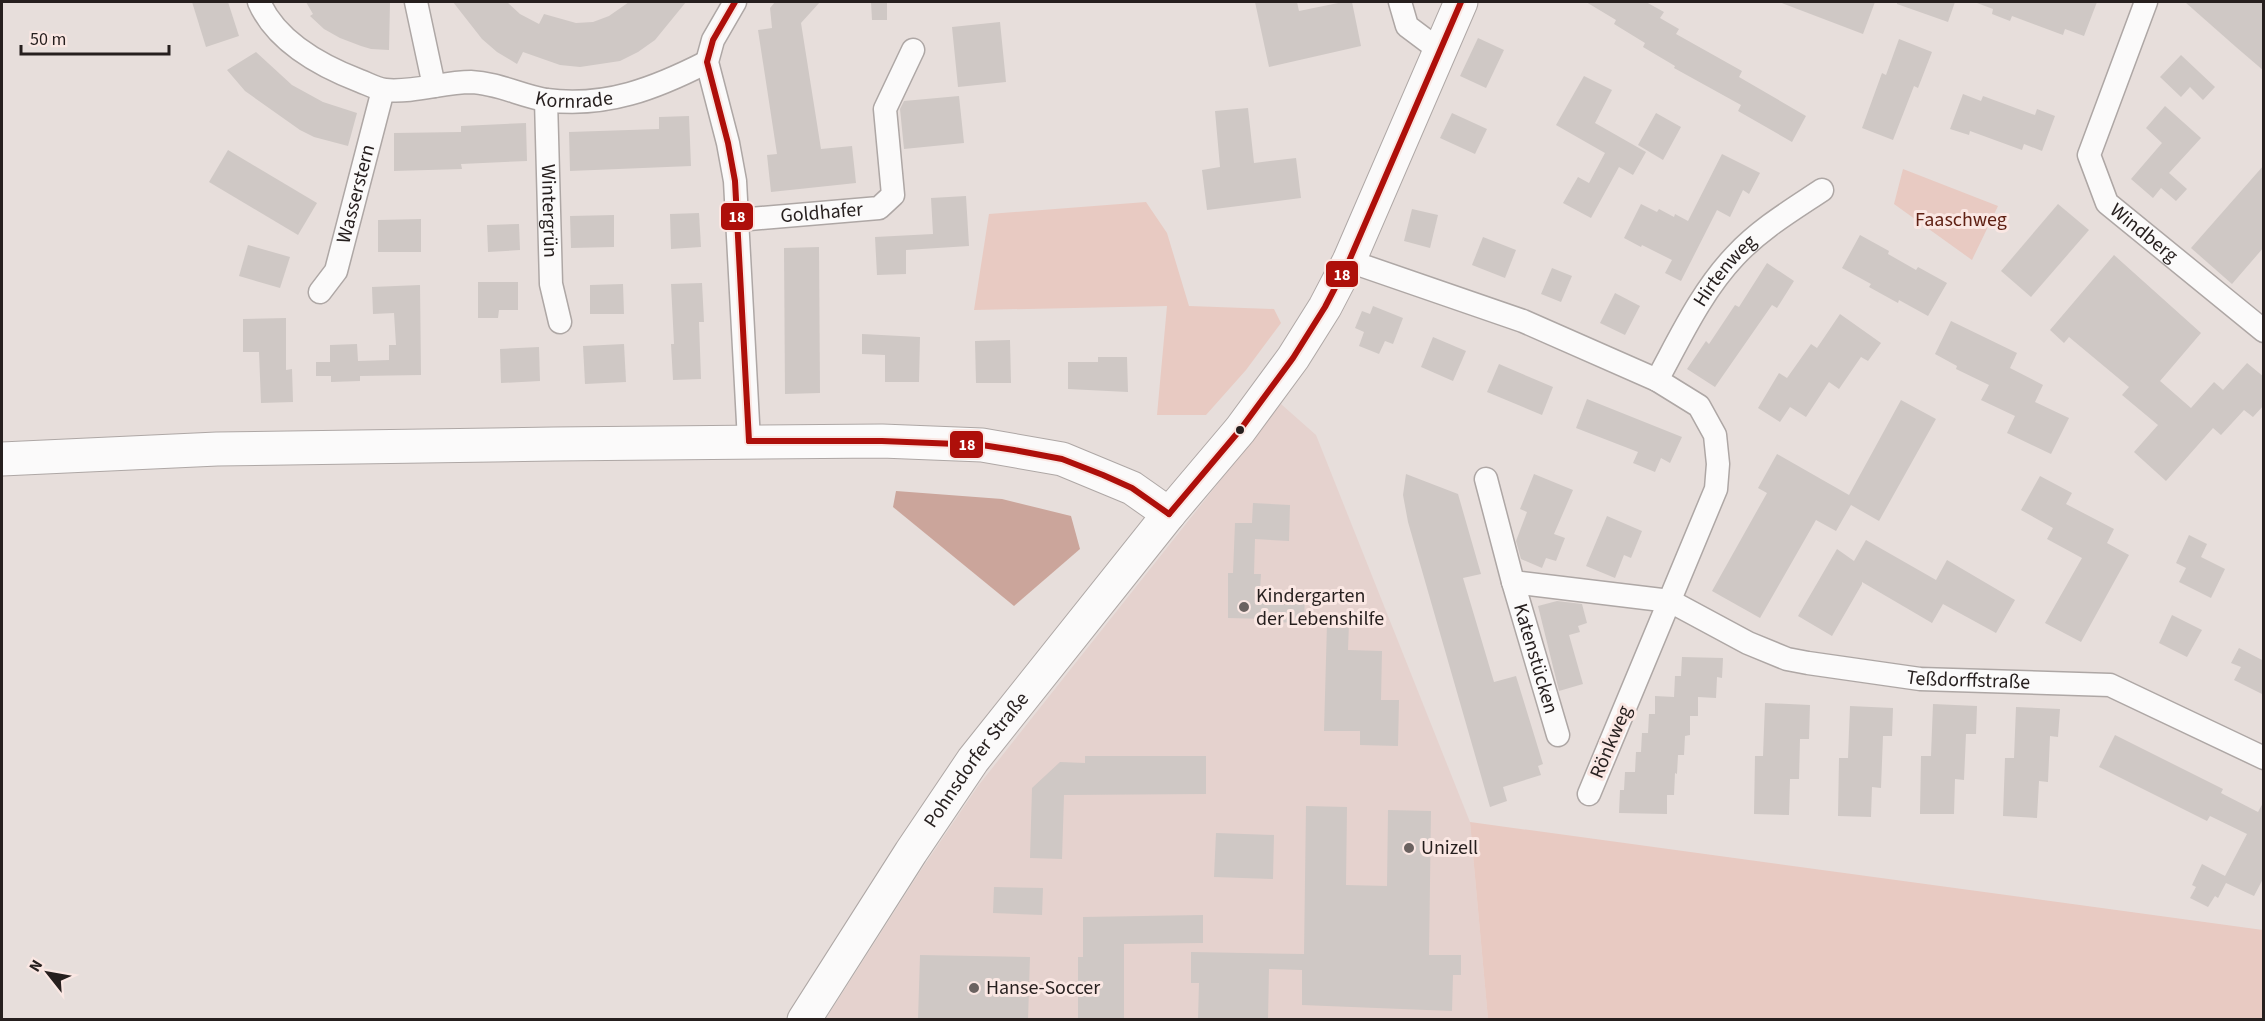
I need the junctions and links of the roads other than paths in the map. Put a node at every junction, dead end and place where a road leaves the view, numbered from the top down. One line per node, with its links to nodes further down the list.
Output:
1 (259, 2): 11 (street, Kornrade)
2 (416, 2): 10 (street)
3 (1400, 2): 8 (street)
4 (1461, 2): 8 (main road, Pohnsdorfer Straße)
5 (2146, 2): 18 (street, Windberg)
6 (729, 5): 9 (street)
7 (913, 50): 14 (street, Goldhafer)
8 (1439, 50): 15 (main road, Pohnsdorfer Straße)
9 (707, 62): 12 (street, Kornrade); 14 (street)
10 (434, 86): 11 (street, Kornrade); 12 (street, Kornrade)
11 (383, 90): 16 (street, Wasserstern)
12 (546, 100): 17 (street, Wintergrün)
13 (1822, 190): 19 (street, Hirtenweg)
14 (738, 220): 20 (street)
15 (1349, 261): 19 (street, Rönkweg); 23 (main road, Pohnsdorfer Straße)
16 (320, 292)
17 (560, 322)
18 (2264, 331)
19 (1657, 380): 25 (street, Rönkweg)
20 (749, 441): 21 (main road); 23 (main road)
21 (2, 459)
22 (1486, 479): 24 (street, Katenstücken)
23 (1169, 514): 29 (main road, Pohnsdorfer Straße)
24 (1513, 582): 25 (street, Katenstücken); 26 (street, Katenstücken)
25 (1671, 600): 27 (street, Teßdorffstraße); 28 (street, Rönkweg)
26 (1558, 735)
27 (2264, 758)
28 (1589, 794)
29 (804, 1020)

